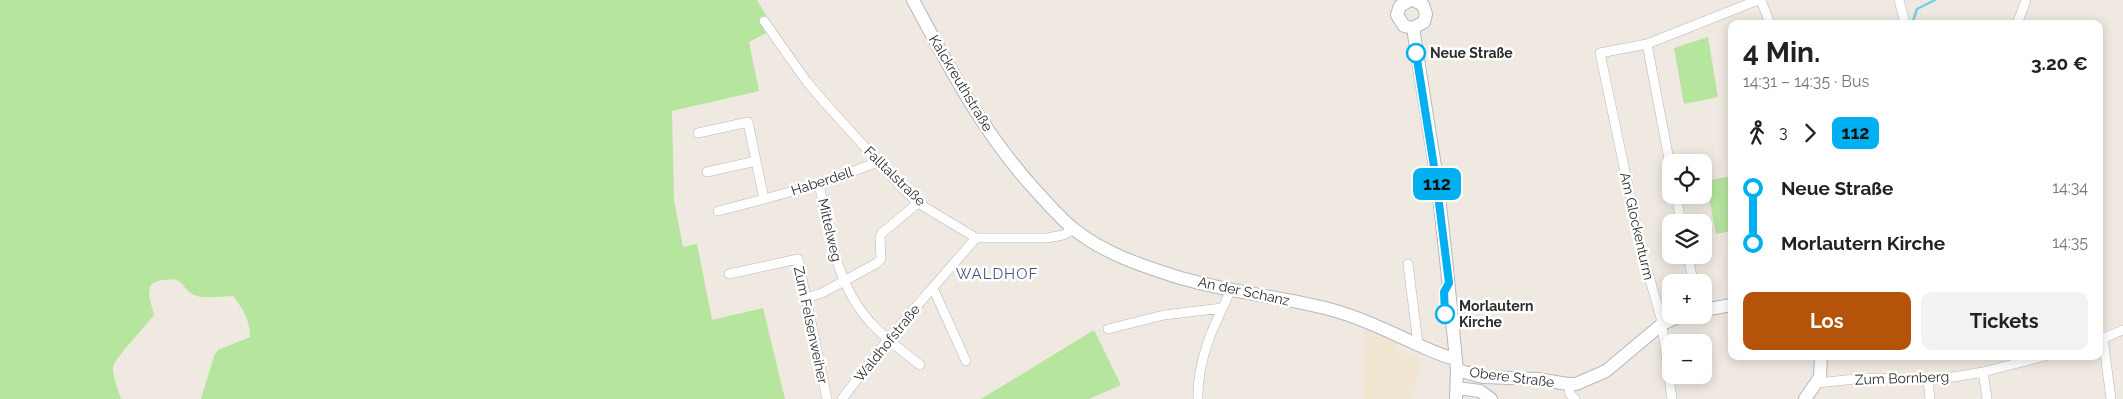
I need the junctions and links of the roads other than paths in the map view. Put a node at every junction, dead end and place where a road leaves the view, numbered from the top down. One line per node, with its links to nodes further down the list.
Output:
1 (913, 0): 21 (street, Kalckreuthstraße)
2 (1411, 0): 10 (street); 10 (street)
3 (1762, 0): 6 (street); 11 (street)
4 (1899, 0): 7 (street)
5 (2026, 0): 8 (street)
6 (1769, 20)
7 (1905, 20)
8 (2018, 20)
9 (764, 22): 15 (street, Falltalstraße)
10 (1414, 28): 42 (street)
11 (1647, 44): 13 (street); 32 (street, Am Glockenturm)
12 (698, 133): 14 (street)
13 (1668, 154)
14 (756, 161): 16 (street); 18 (street)
15 (878, 162): 17 (street, Haberdell); 19 (street, Falltalstraße)
16 (707, 172)
17 (819, 184): 18 (street, Haberdell); 25 (street, Mittelweg)
18 (764, 199): 20 (street, Haberdell)
19 (918, 203): 22 (street, Falltalstraße); 25 (street)
20 (718, 211)
21 (1074, 230): 22 (street); 27 (street, An der Schanz)
22 (976, 238): 26 (street, Waldhofstraße)
23 (1408, 264): 37 (street)
24 (729, 274): 28 (street, Zum Felsenweiher)
25 (844, 281): 28 (street); 36 (street, Mittelweg)
26 (933, 288): 36 (street, Waldhofstraße); 41 (street, Waldhofstraße)
27 (1231, 290): 30 (street); 37 (street, An der Schanz)
28 (806, 298): 51 (street, Zum Felsenweiher)
29 (1728, 306): 31 (street)
30 (1222, 308): 33 (street); 53 (street)
31 (1712, 309)
32 (1662, 324): 48 (street, Obere Straße); 56 (street, Am Glockenturm)
33 (1108, 329)
34 (2123, 330): 35 (street)
35 (2103, 338)
36 (888, 339): 43 (street, Mittelweg); 52 (street, Waldhofstraße)
37 (1418, 344): 42 (street, An der Schanz)
38 (2103, 350): 60 (street)
39 (1821, 360): 47 (street)
40 (2030, 360): 44 (street, Zum Bornberg)
41 (966, 361)
42 (1456, 364): 45 (street, Obere Straße); 50 (street)
43 (920, 365)
44 (1983, 372): 46 (street, Zum Bornberg); 59 (street)
45 (1483, 377): 48 (street, Obere Straße); 49 (street)
46 (1928, 380): 47 (street, Zum Bornberg); 58 (street)
47 (1817, 383): 57 (street)
48 (1568, 384): 55 (street, Obere Straße)
49 (1480, 391): 50 (street); 54 (street)
50 (1456, 394)
51 (827, 399)
52 (842, 399)
53 (1198, 399)
54 (1491, 399)
55 (1575, 399)
56 (1672, 399)
57 (1804, 399)
58 (1930, 399)
59 (1986, 399)
60 (2112, 399)

